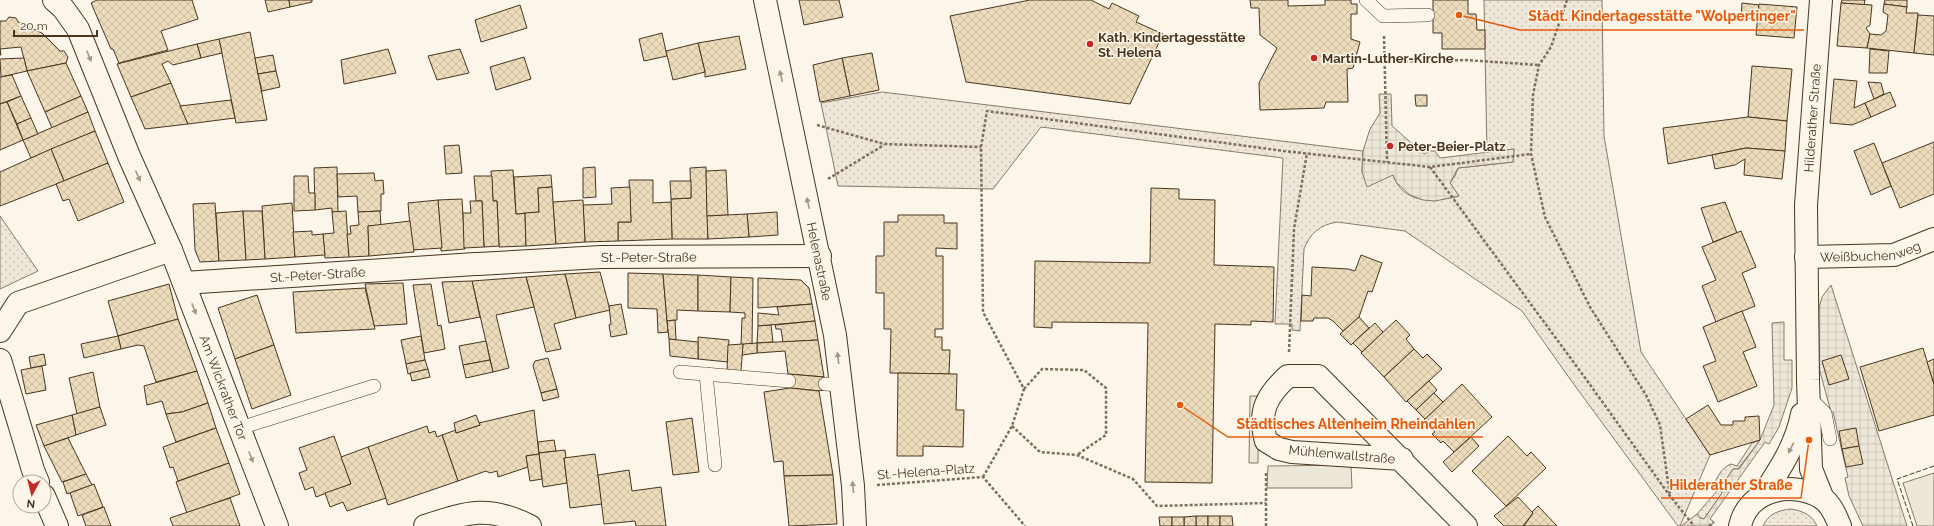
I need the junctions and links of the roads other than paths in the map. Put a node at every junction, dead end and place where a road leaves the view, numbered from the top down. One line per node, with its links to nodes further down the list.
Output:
1 (54, 0): 7 (street, Am Wickrather Tor, one-way to 7)
2 (765, 0): 8 (street, Helenastraße, one-way to 2)
3 (1366, 0): 5 (lane)
4 (1820, 0): 9 (street, Hilderather Straße)
5 (1428, 14)
6 (1934, 239): 9 (street, Weißbuchenweg)
7 (171, 250): 10 (street, Am Wickrather Tor); 11 (street)
8 (820, 256): 10 (street, St.-Peter-Straße); 30 (street, Helenastraße, one-way to 8)
9 (1806, 257): 17 (street, Hilderather Straße)
10 (184, 283): 18 (street, Am Wickrather Tor, one-way to 18)
11 (0, 331)
12 (0, 360): 22 (street)
13 (680, 372): 14 (lane)
14 (706, 374): 15 (lane); 21 (lane)
15 (789, 381)
16 (374, 386): 18 (lane)
17 (1808, 388): 19 (lane); 23 (street, Hilderather Straße, one-way to 23); 24 (street, Hilderather Straße)
18 (240, 428): 27 (street, Am Wickrather Tor, one-way to 27)
19 (1830, 439)
20 (1402, 459): 20 (street, Mühlenwallstraße); 31 (street, Mühlenwallstraße)
21 (715, 465)
22 (35, 474)
23 (1763, 495): 24 (street); 32 (street)
24 (1823, 499): 33 (street)
25 (52, 514): 26 (street)
26 (57, 526)
27 (277, 526)
28 (425, 526): 29 (street)
29 (530, 526)
30 (855, 526)
31 (1466, 526)
32 (1740, 526)
33 (1840, 526)

